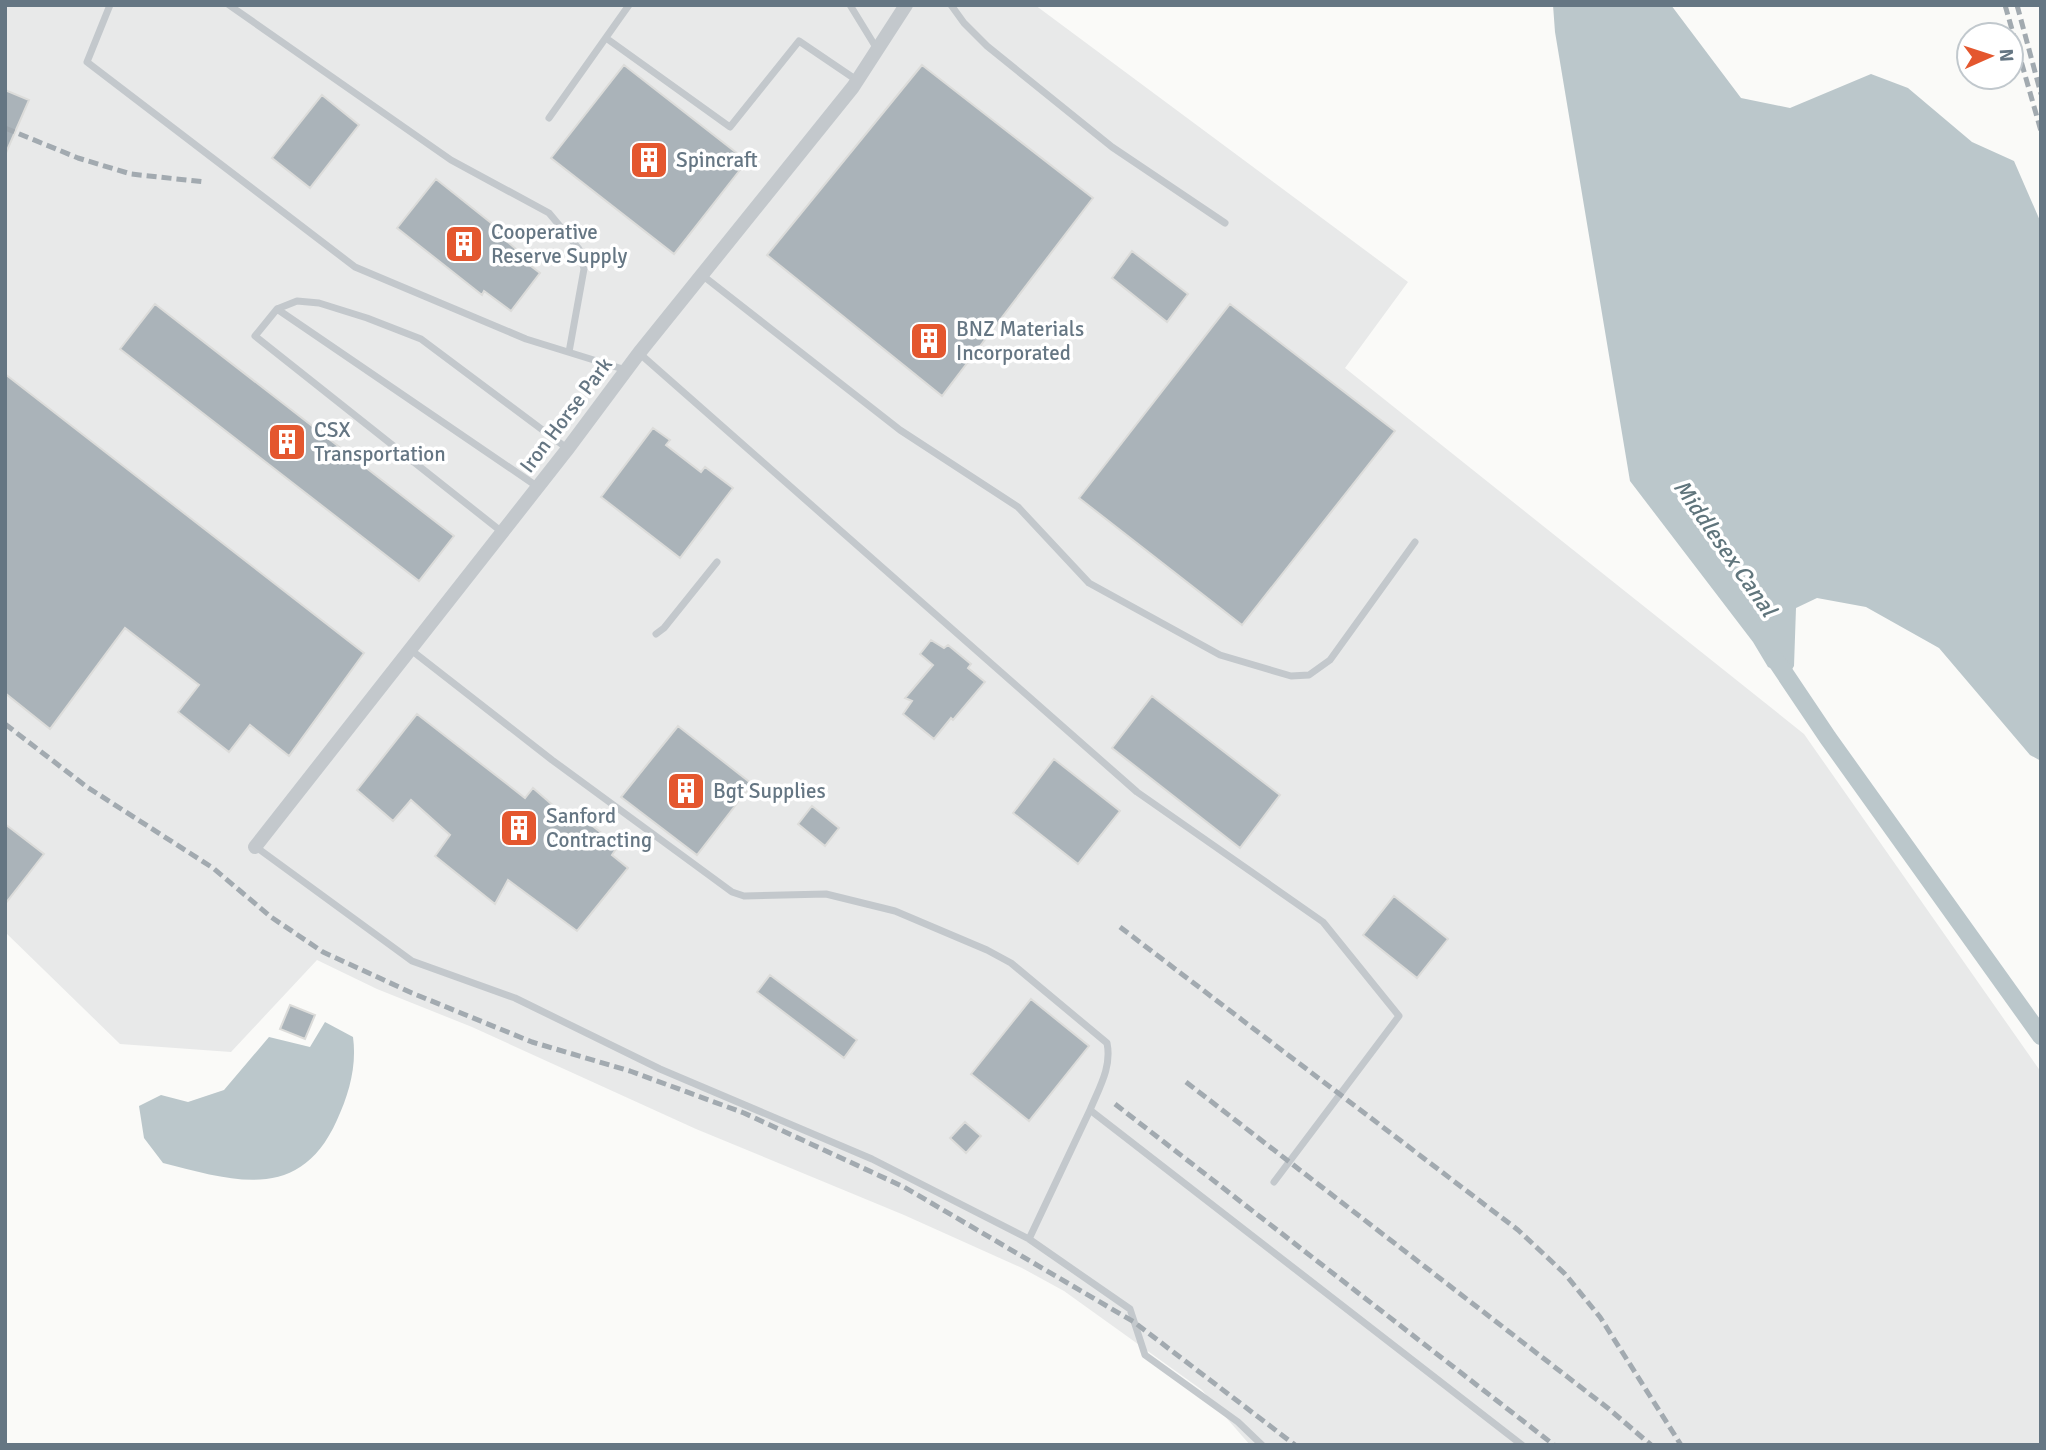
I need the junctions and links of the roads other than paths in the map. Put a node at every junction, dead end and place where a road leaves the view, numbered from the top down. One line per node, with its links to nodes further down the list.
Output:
1 (110, 5): 14 (lane)
2 (229, 5): 14 (lane)
3 (629, 5): 7 (lane)
4 (850, 5): 8 (lane)
5 (906, 5): 8 (street, Iron Horse Park)
6 (951, 5): 11 (lane)
7 (606, 38): 9 (lane); 10 (lane)
8 (878, 51): 9 (street, Iron Horse Park)
9 (858, 81): 12 (street, Iron Horse Park)
10 (549, 118)
11 (1225, 223)
12 (702, 275): 15 (street, Iron Horse Park); 20 (lane)
13 (277, 309): 17 (lane); 18 (lane); 19 (lane)
14 (569, 352): 16 (lane)
15 (639, 354): 16 (street, Iron Horse Park); 26 (lane)
16 (627, 370): 17 (street, Iron Horse Park)
17 (568, 449): 18 (street, Iron Horse Park)
18 (538, 487): 19 (street, Iron Horse Park)
19 (502, 532): 23 (street, Iron Horse Park)
20 (1415, 542)
21 (717, 562): 22 (lane)
22 (656, 634)
23 (410, 649): 24 (street, Iron Horse Park); 25 (lane)
24 (255, 847): 27 (lane)
25 (1090, 1110): 27 (lane); 29 (lane)
26 (1274, 1182)
27 (1029, 1239): 28 (lane)
28 (1262, 1445)
29 (1522, 1445)

